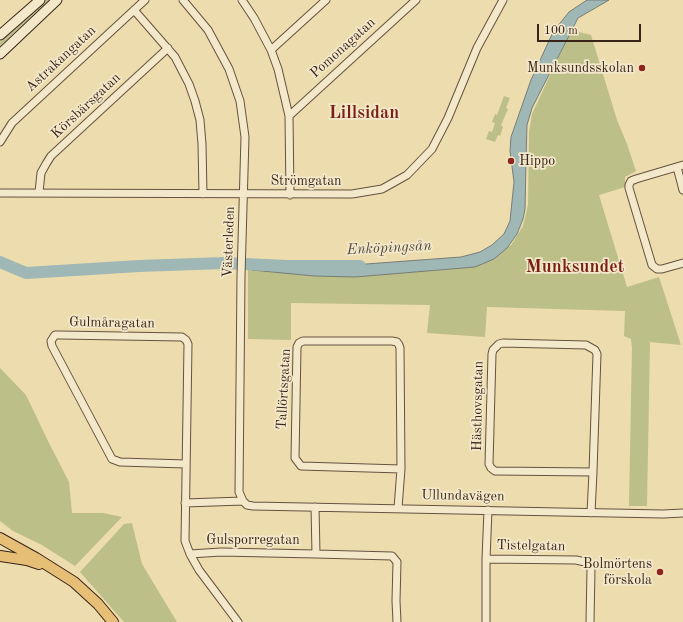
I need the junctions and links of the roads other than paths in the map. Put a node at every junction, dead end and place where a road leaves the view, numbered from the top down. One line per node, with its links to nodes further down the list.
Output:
1 (40, 0): 10 (main road)
2 (57, 0): 13 (main road)
3 (145, 0): 9 (street, Astrakangatan)
4 (183, 0): 20 (street, Västerleden)
5 (242, 0): 12 (street)
6 (326, 0): 12 (street)
7 (416, 0): 14 (street, Pomonagatan)
8 (504, 0): 22 (street, Strömgatan)
9 (134, 10): 11 (street); 15 (street, Astrakangatan)
10 (0, 35)
11 (168, 48): 19 (street, Körsbärsgatan); 21 (street)
12 (271, 50): 14 (street)
13 (0, 54)
14 (289, 116): 22 (street)
15 (0, 142)
16 (680, 166): 17 (street); 23 (street)
17 (683, 190)
18 (0, 192): 19 (street, Strömgatan)
19 (39, 192): 21 (street, Strömgatan)
20 (244, 193): 21 (street, Strömgatan); 22 (street, Strömgatan); 27 (street, Västerleden)
21 (203, 194)
22 (290, 195)
23 (683, 263)
24 (186, 464): 24 (street, Gulmåragatan); 28 (street, Gulmåragatan)
25 (401, 469): 25 (street, Tallörtsgatan); 30 (street, Tallörtsgatan)
26 (593, 472): 26 (street, Hästhovsgatan); 32 (street, Hästhovsgatan)
27 (243, 501): 28 (street, Ullundavägen); 29 (street, Ullundavägen)
28 (185, 503): 37 (street, Gulmåragatan)
29 (316, 507): 30 (street, Ullundavägen); 38 (street, Gulsporregatan)
30 (398, 508): 31 (street, Ullundavägen)
31 (488, 510): 32 (street, Ullundavägen); 41 (street, Tistelgatan)
32 (591, 513): 33 (street, Ullundavägen)
33 (683, 513)
34 (0, 533): 36 (main road)
35 (0, 538): 36 (main road)
36 (20, 548): 43 (main road)
37 (190, 554): 38 (street, Gulsporregatan); 45 (street, Gulmåragatan)
38 (316, 554): 46 (street, Gulsporregatan)
39 (0, 556): 40 (main road)
40 (16, 558): 42 (main road); 43 (main road)
41 (486, 559): 47 (street, Tistelgatan); 48 (street, Tistelgatan)
42 (0, 564)
43 (58, 571): 44 (main road)
44 (113, 622)
45 (238, 622)
46 (397, 622)
47 (486, 622)
48 (590, 622)

